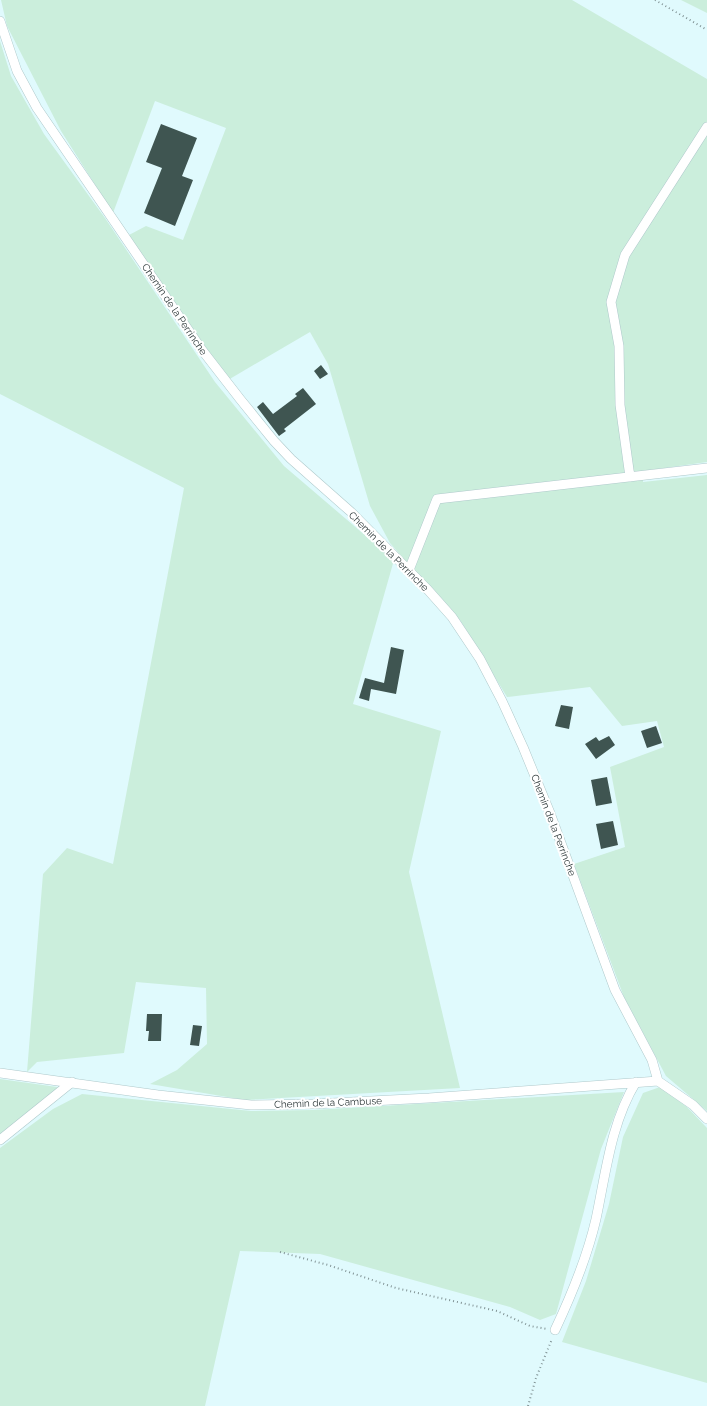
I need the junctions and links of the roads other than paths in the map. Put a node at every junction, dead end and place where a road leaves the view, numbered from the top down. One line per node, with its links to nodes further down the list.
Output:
1 (0, 21): 5 (street, Chemin de la Perrinche)
2 (707, 127): 4 (street)
3 (707, 468): 4 (street)
4 (630, 477): 5 (street)
5 (409, 570): 7 (street, Chemin de la Perrinche)
6 (0, 1073): 8 (street, Chemin de la Cambuse)
7 (658, 1081): 9 (street, Chemin de la Cambuse); 10 (street)
8 (72, 1082): 9 (street, Chemin de la Cambuse); 11 (street)
9 (636, 1082): 12 (street)
10 (707, 1119)
11 (0, 1140)
12 (555, 1330)

